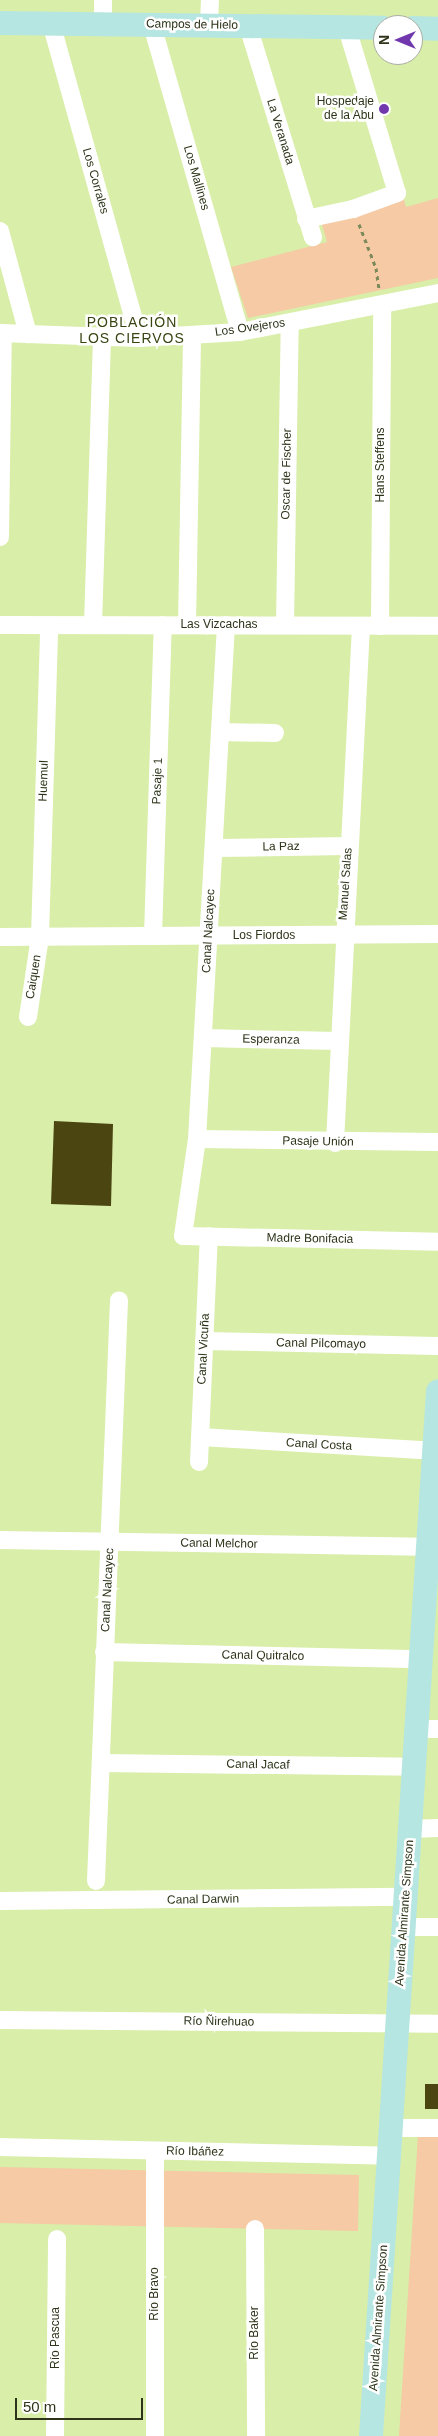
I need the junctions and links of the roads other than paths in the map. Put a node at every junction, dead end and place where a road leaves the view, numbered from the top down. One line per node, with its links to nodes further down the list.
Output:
1 (103, 0): 5 (street)
2 (210, 0): 7 (street)
3 (0, 23): 4 (street, Campos de Hielo)
4 (51, 23): 5 (street, Campos de Hielo); 24 (street, Los Corrales)
5 (103, 24): 6 (street, Campos de Hielo)
6 (152, 25): 7 (street, Campos de Hielo); 19 (street, Los Mallines)
7 (209, 26): 8 (street, Campos de Hielo)
8 (248, 26): 9 (street, Campos de Hielo); 13 (street, La Veranada)
9 (347, 28): 10 (street, Campos de Hielo); 13 (street)
10 (373, 28)
11 (423, 28): 12 (street)
12 (438, 29)
13 (306, 219): 15 (street, La Veranada)
14 (0, 231): 21 (street)
15 (313, 237)
16 (438, 294): 17 (street, Los Ovejeros)
17 (382, 305): 18 (street, Los Ovejeros); 34 (street, Hans Steffens)
18 (290, 323): 19 (street, Los Ovejeros); 32 (street, Oscar de Fischer)
19 (240, 332): 22 (street, Los Ovejeros)
20 (1, 333): 21 (street, Los Ovejeros); 25 (street)
21 (28, 334): 23 (street, Los Ovejeros)
22 (192, 335): 24 (street, Los Ovejeros); 30 (street)
23 (102, 337): 24 (street, Los Ovejeros); 28 (street)
24 (139, 338)
25 (0, 537)
26 (0, 625): 27 (street, Las Vizcachas)
27 (49, 625): 28 (street, Las Vizcachas); 45 (street, Huemul)
28 (93, 625): 29 (street, Las Vizcachas)
29 (164, 625): 30 (street, Las Vizcachas); 42 (street, Pasaje 1)
30 (187, 625): 31 (street, Las Vizcachas)
31 (226, 625): 32 (street, Las Vizcachas); 36 (street, Canal Nalcayec)
32 (285, 625): 33 (street, Las Vizcachas)
33 (360, 626): 34 (street, Las Vizcachas); 38 (street, Manuel Salas)
34 (380, 626): 35 (street, Las Vizcachas)
35 (438, 626)
36 (220, 732): 37 (street); 39 (street, Canal Nalcayec)
37 (275, 733)
38 (349, 846): 39 (street, La Paz); 41 (street, Manuel Salas)
39 (214, 848): 43 (street, Canal Nalcayec)
40 (438, 934): 41 (street, Los Fiordos)
41 (343, 935): 43 (street, Los Fiordos); 48 (street, Manuel Salas)
42 (153, 936): 43 (street, Los Fiordos); 45 (street, Los Fiordos)
43 (208, 936): 47 (street, Canal Nalcayec)
44 (0, 937): 45 (street, Los Fiordos)
45 (40, 937): 46 (street, Caiquen)
46 (28, 1017)
47 (203, 1038): 48 (street, Esperanza); 49 (street, Canal Nalcayec)
48 (339, 1041): 51 (street, Manuel Salas)
49 (197, 1139): 51 (street, Pasaje Unión); 52 (street, Canal Nalcayec)
50 (438, 1142): 51 (street, Pasaje Unión)
51 (335, 1143)
52 (183, 1236): 53 (street, Madre Bonifacia)
53 (209, 1236): 54 (street, Madre Bonifacia); 56 (street, Canal Vicuña)
54 (438, 1242)
55 (119, 1300): 63 (street, Canal Nalcayec)
56 (204, 1341): 57 (street, Canal Pilcomayo); 59 (street, Canal Vicuña)
57 (438, 1346)
58 (438, 1391): 60 (street, Avenida Almirante Simpson)
59 (200, 1437): 60 (street, Canal Costa); 61 (street, Canal Vicuña)
60 (436, 1451): 64 (street, Avenida Almirante Simpson)
61 (199, 1462)
62 (0, 1540): 63 (street, Canal Melchor)
63 (110, 1543): 64 (street, Canal Melchor); 66 (street, Canal Nalcayec)
64 (433, 1547): 65 (street, Avenida Almirante Simpson)
65 (427, 1646): 66 (street, Canal Quitralco); 67 (street, Avenida Almirante Simpson)
66 (104, 1652): 68 (street, Canal Nalcayec)
67 (427, 1729): 69 (street, Avenida Almirante Simpson)
68 (101, 1763): 69 (street, Canal Jacaf); 72 (street, Canal Nalcayec)
69 (414, 1766): 70 (street, Avenida Almirante Simpson)
70 (410, 1828): 71 (street); 73 (street, Avenida Almirante Simpson)
71 (438, 1828)
72 (96, 1880)
73 (406, 1897): 74 (street, Canal Darwin); 76 (street, Avenida Almirante Simpson)
74 (0, 1901)
75 (438, 1926): 76 (street)
76 (404, 1927): 78 (street, Avenida Almirante Simpson)
77 (0, 2020): 78 (street, Río Ñirehuao)
78 (398, 2024): 79 (street, Río Ñirehuao); 80 (street, Avenida Almirante Simpson)
79 (438, 2024)
80 (391, 2128): 81 (street); 84 (street, Avenida Almirante Simpson)
81 (438, 2128)
82 (0, 2147): 83 (street, Río Ibáñez)
83 (155, 2152): 84 (street, Río Ibáñez); 88 (street, Río Bravo)
84 (389, 2156): 90 (street, Avenida Almirante Simpson)
85 (255, 2229): 89 (street, Río Baker)
86 (57, 2239): 87 (street, Río Pascua)
87 (55, 2436)
88 (155, 2436)
89 (256, 2436)
90 (371, 2436)

